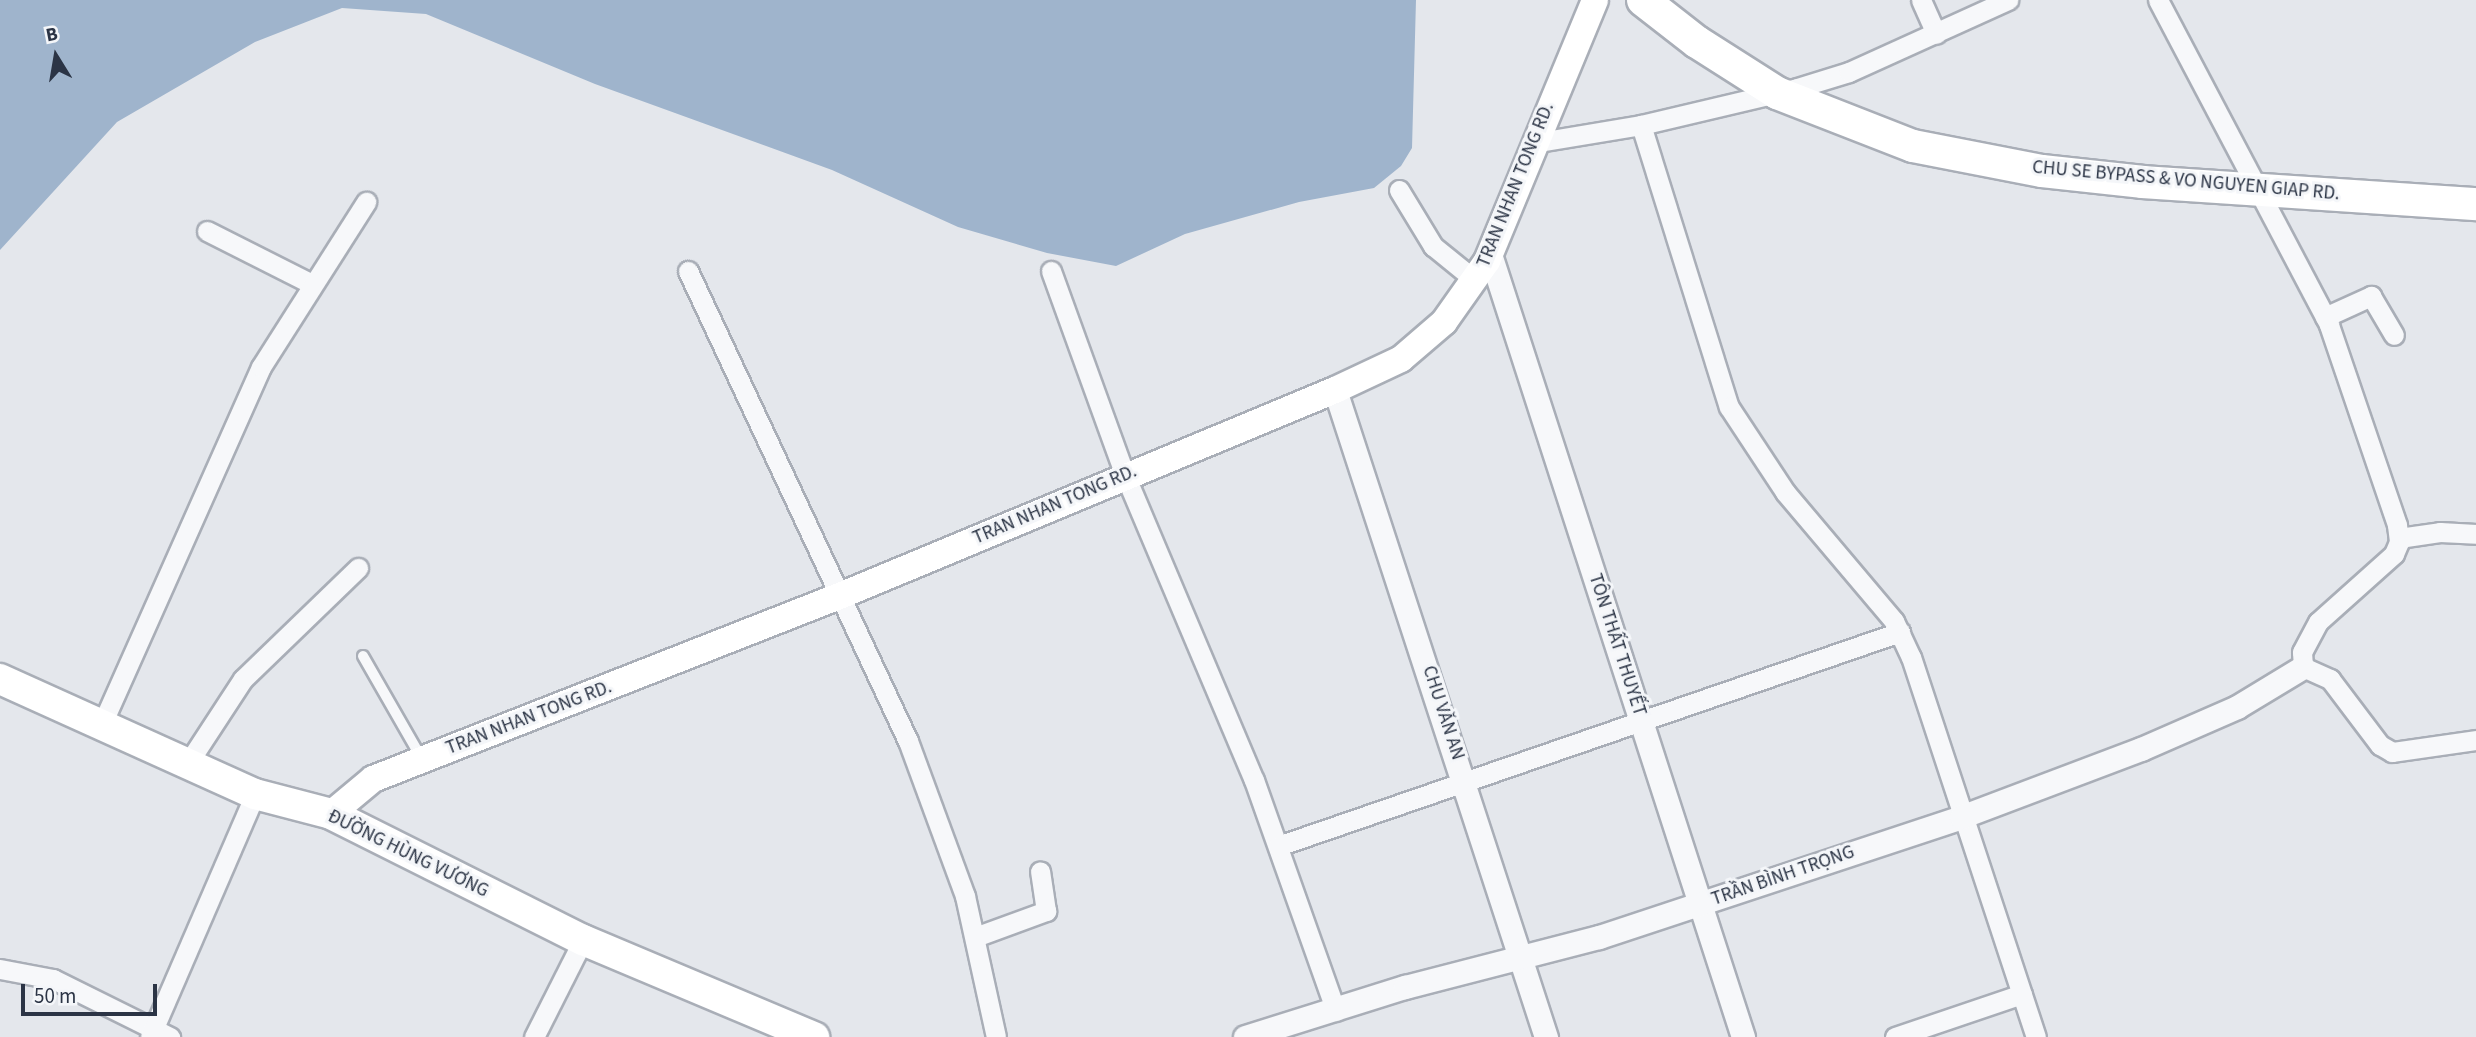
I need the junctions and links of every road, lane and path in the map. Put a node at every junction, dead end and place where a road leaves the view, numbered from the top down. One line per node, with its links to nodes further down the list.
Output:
1 (1595, 0): 9 (main road, TRAN NHAN TONG RD.)
2 (1643, 0): 7 (highway, CHU SE BYPASS & VO NGUYEN GIAP RD.)
3 (1921, 0): 6 (street)
4 (2008, 0): 6 (street)
5 (2158, 0): 11 (street)
6 (1936, 34): 7 (street)
7 (1777, 93): 8 (street); 11 (highway, CHU SE BYPASS & VO NGUYEN GIAP RD.)
8 (1641, 125): 9 (street); 28 (street)
9 (1532, 143): 15 (main road, TRAN NHAN TONG RD.)
10 (1399, 190): 18 (street)
11 (2259, 190): 13 (highway, CHU SE BYPASS & VO NGUYEN GIAP RD.); 20 (street)
12 (366, 202): 19 (street)
13 (2476, 204)
14 (207, 231): 19 (street)
15 (1490, 254): 18 (main road, TRAN NHAN TONG RD.); 32 (street, TÔN THẤT THUYẾT)
16 (688, 271): 27 (street)
17 (1051, 271): 23 (street)
18 (1476, 281): 22 (main road, TRAN NHAN TONG RD.)
19 (312, 284): 33 (street)
20 (2325, 317): 21 (street); 25 (street)
21 (2393, 335)
22 (1335, 390): 23 (main road, TRAN NHAN TONG RD.); 37 (street, CHU VĂN AN)
23 (1125, 474): 27 (main road, TRAN NHAN TONG RD.); 41 (street)
24 (2476, 534): 25 (street)
25 (2399, 538): 30 (street)
26 (358, 568): 36 (street)
27 (842, 595): 35 (main road, TRAN NHAN TONG RD.); 44 (street)
28 (1900, 632): 32 (street); 40 (street)
29 (363, 656): 35 (lane)
30 (2302, 667): 34 (street); 40 (street, TRẦN BÌNH TRỌNG)
31 (0, 679): 33 (main road, ĐƯỜNG HÙNG VƯƠNG)
32 (1642, 720): 37 (street); 43 (street, TÔN THẤT THUYẾT)
33 (102, 724): 36 (main road, ĐƯỜNG HÙNG VƯƠNG)
34 (2476, 740)
35 (422, 760): 39 (main road, TRAN NHAN TONG RD.)
36 (188, 763): 38 (main road, ĐƯỜNG HÙNG VƯƠNG)
37 (1466, 783): 41 (street); 46 (street, CHU VĂN AN)
38 (255, 794): 39 (main road, ĐƯỜNG HÙNG VƯƠNG); 50 (street)
39 (331, 814): 45 (main road, ĐƯỜNG HÙNG VƯƠNG)
40 (1961, 817): 43 (street, TRẦN BÌNH TRỌNG); 48 (street)
41 (1278, 846): 49 (street)
42 (1040, 871): 44 (street)
43 (1699, 904): 46 (street, TRẦN BÌNH TRỌNG); 56 (street, TÔN THẤT THUYẾT)
44 (975, 937): 53 (street)
45 (583, 940): 51 (street); 52 (main road, ĐƯỜNG HÙNG VƯƠNG)
46 (1521, 960): 49 (street, TRẦN BÌNH TRỌNG); 55 (street, CHU VĂN AN)
47 (0, 969): 50 (street)
48 (2022, 994): 57 (street); 58 (street)
49 (1336, 1011): 54 (street, TRẦN BÌNH TRỌNG)
50 (158, 1034)
51 (534, 1037)
52 (814, 1037)
53 (996, 1037)
54 (1245, 1037)
55 (1546, 1037)
56 (1743, 1037)
57 (1895, 1037)
58 (2036, 1037)

